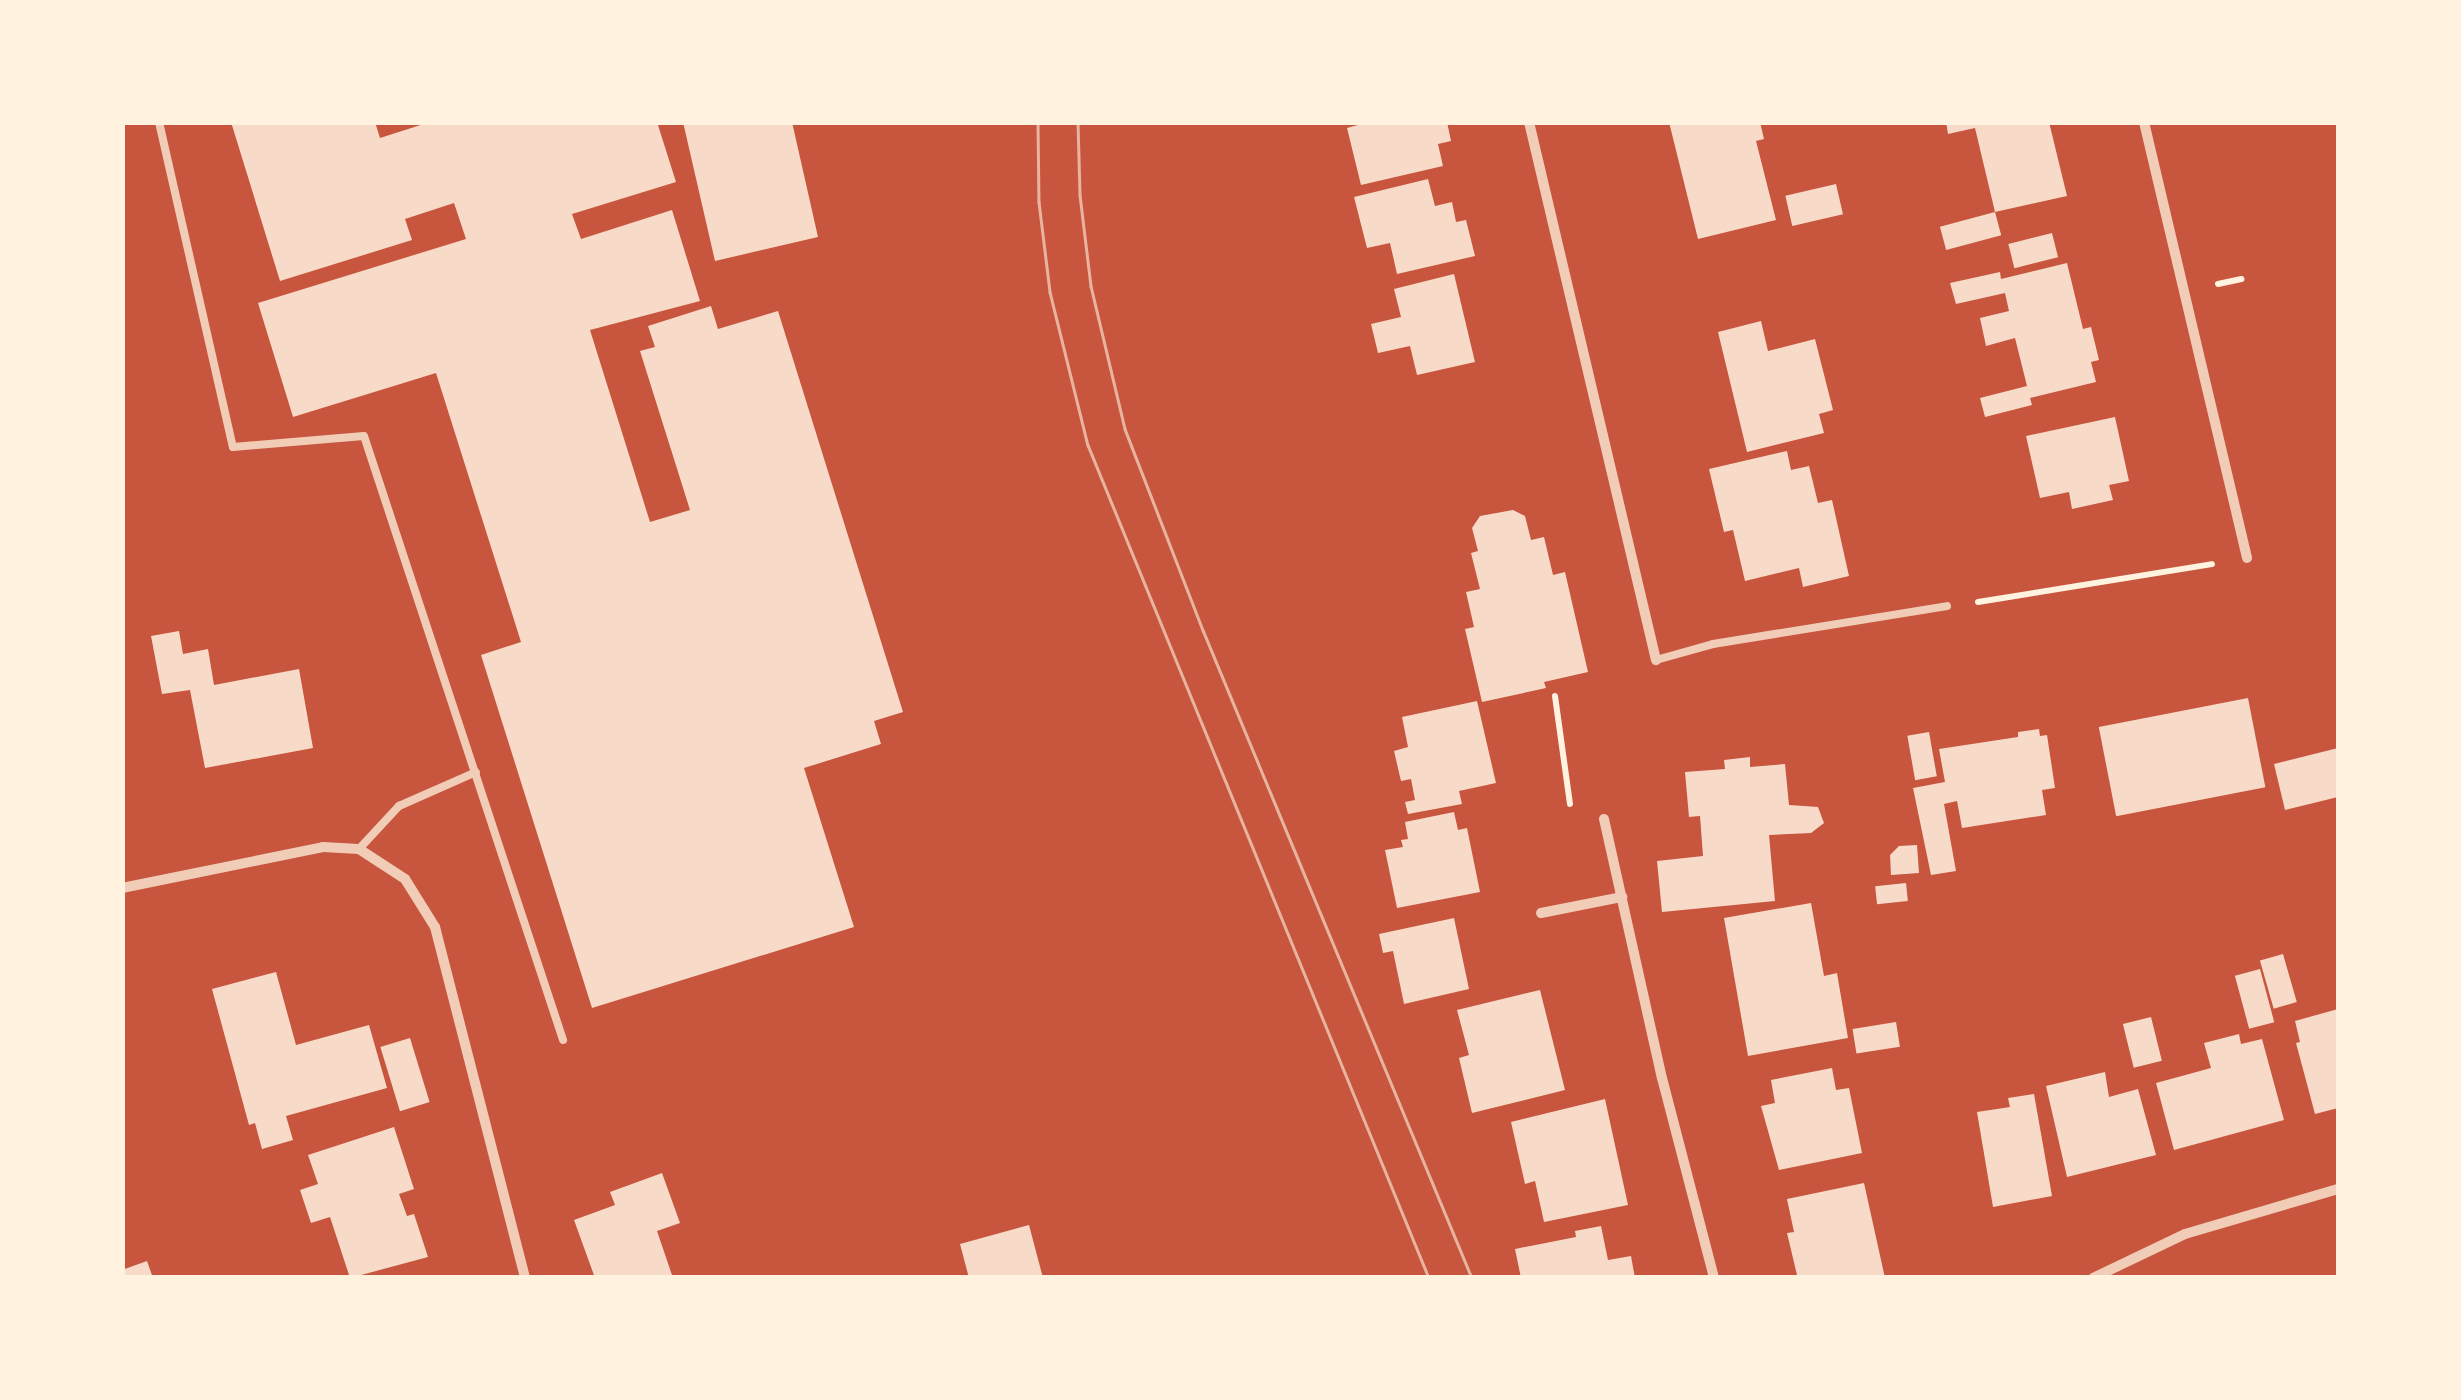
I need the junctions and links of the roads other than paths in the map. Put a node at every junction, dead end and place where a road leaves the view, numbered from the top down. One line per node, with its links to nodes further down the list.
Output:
1 (159, 122): 7 (lane)
2 (1528, 122): 6 (street)
3 (2144, 122): 4 (street)
4 (2247, 558)
5 (1947, 606): 6 (lane)
6 (1656, 660)
7 (476, 772): 9 (lane); 13 (lane)
8 (1604, 819): 11 (street)
9 (359, 849): 10 (street); 16 (street)
10 (122, 888)
11 (1622, 897): 12 (street); 17 (street)
12 (1541, 913)
13 (562, 1040)
14 (2338, 1188): 15 (street)
15 (2108, 1274): 18 (street)
16 (525, 1278)
17 (1714, 1278)
18 (2094, 1278)

